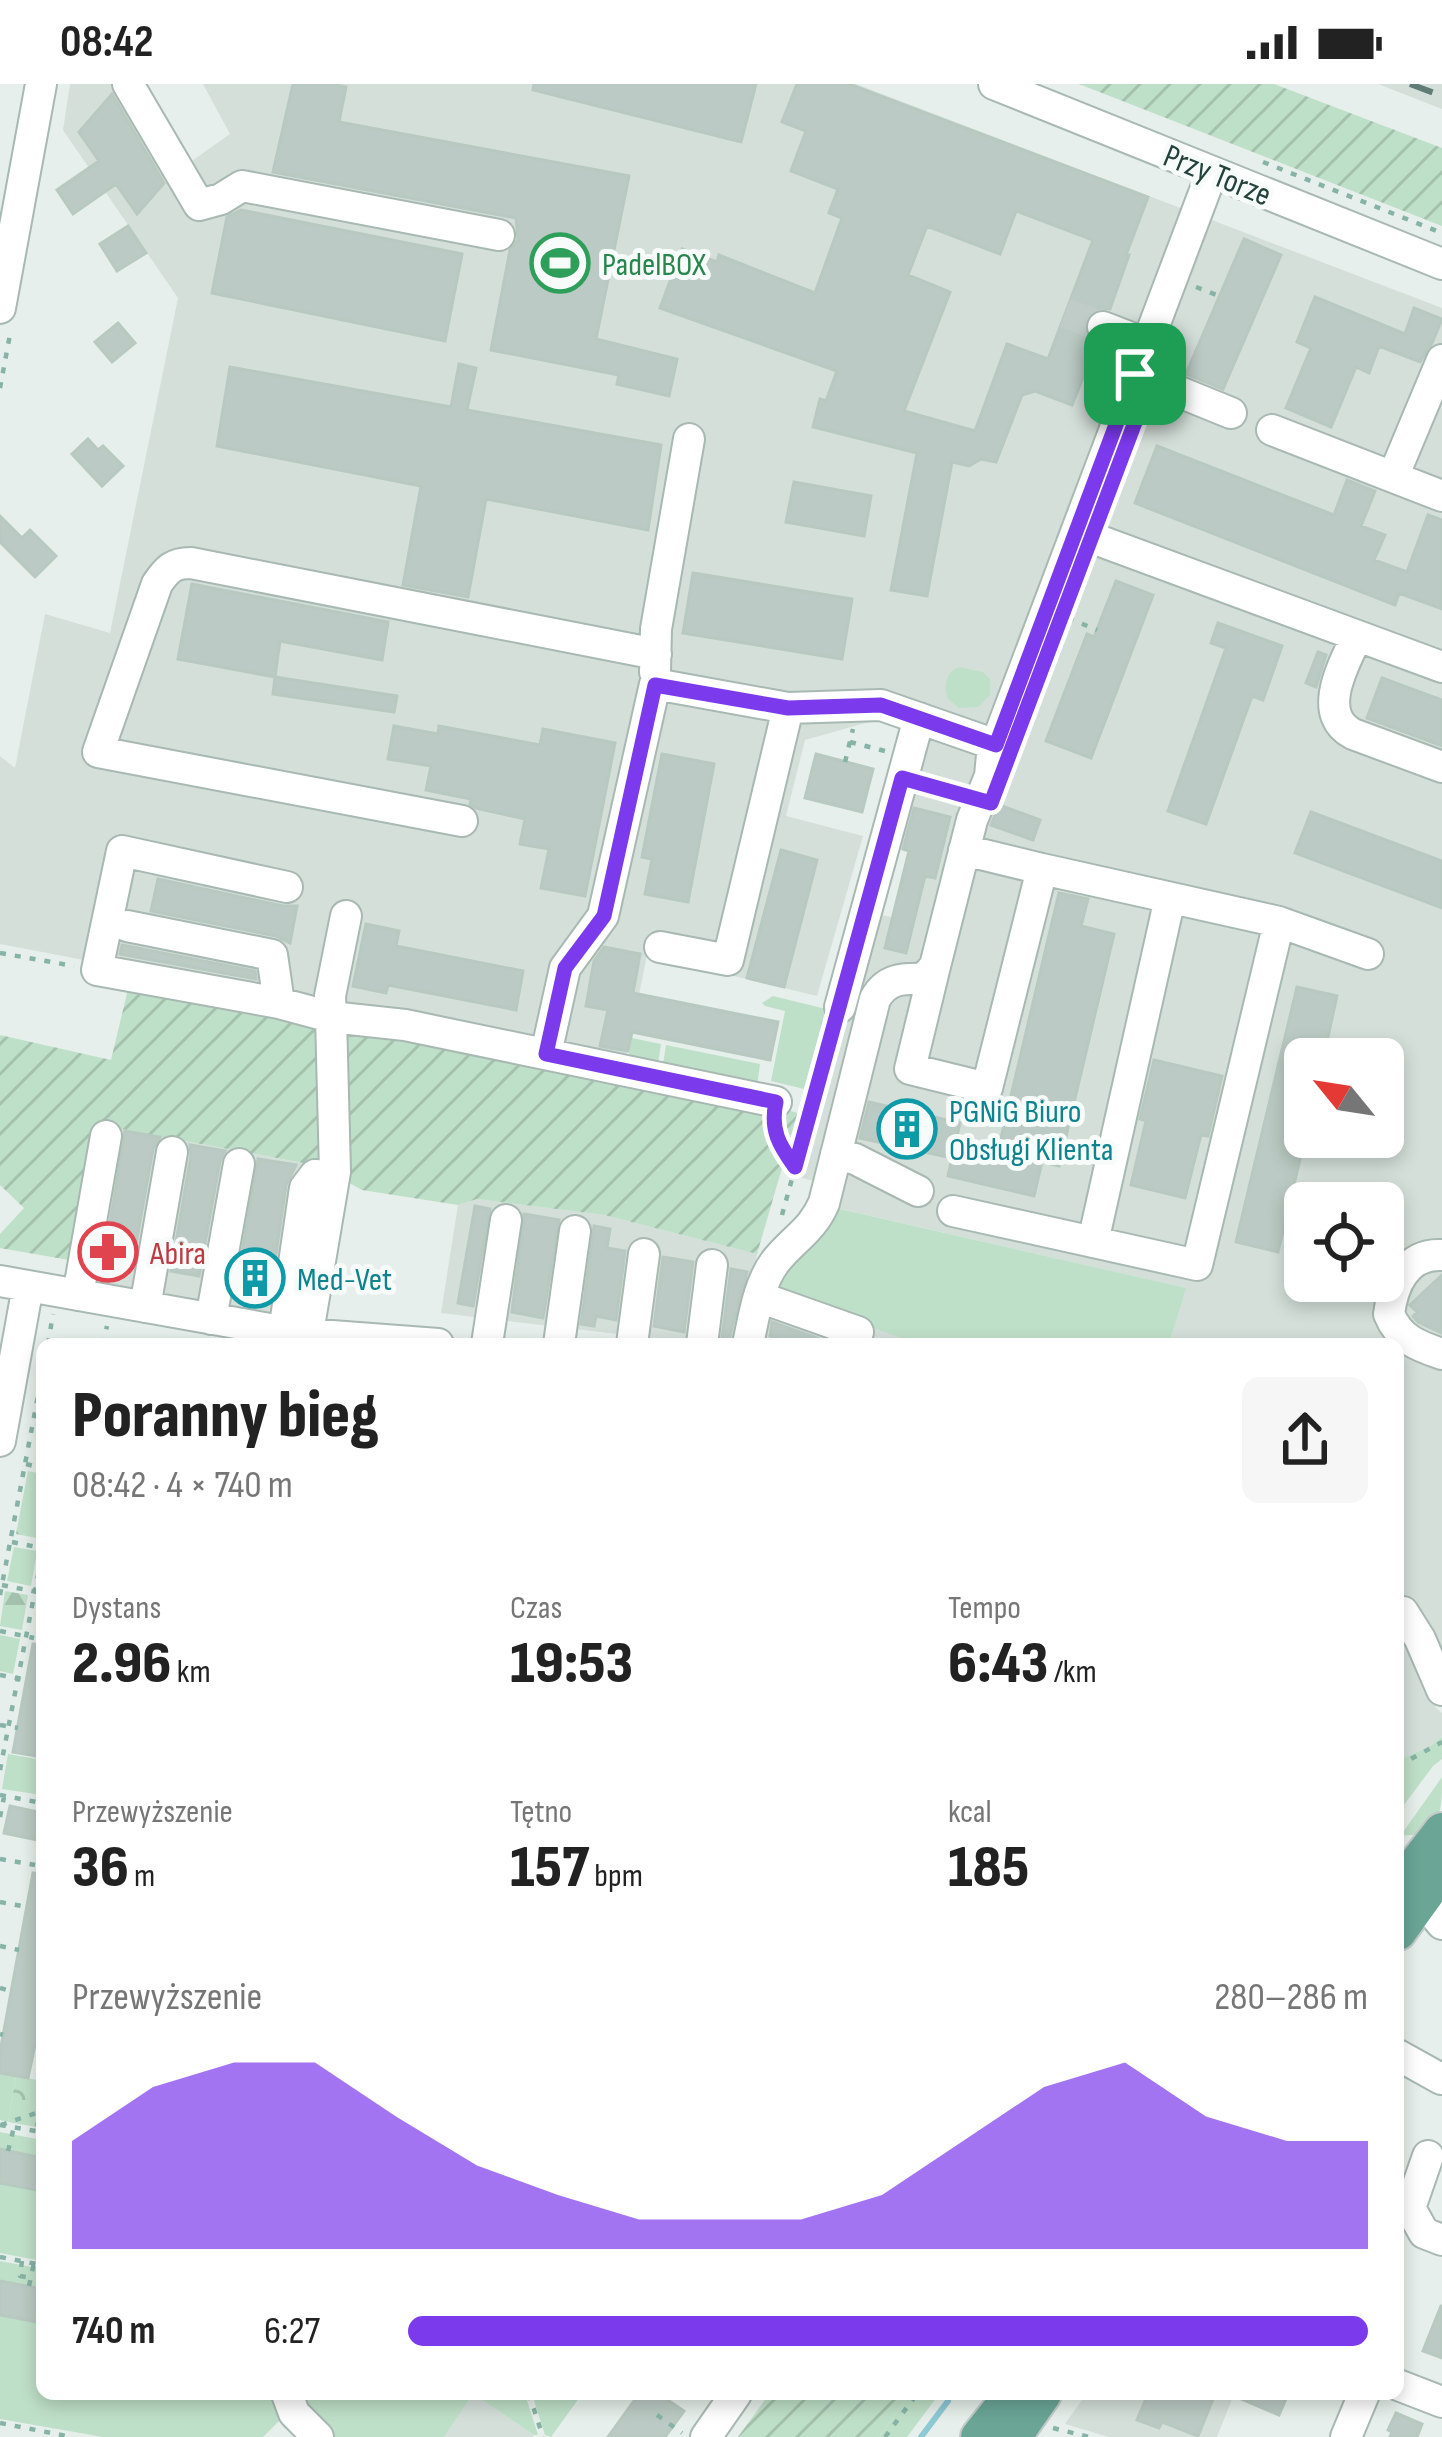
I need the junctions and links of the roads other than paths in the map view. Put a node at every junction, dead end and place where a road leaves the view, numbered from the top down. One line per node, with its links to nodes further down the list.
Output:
1 (41, 84): 5 (street)
2 (128, 84): 6 (street)
3 (994, 84): 4 (street, Przy Torze)
4 (1212, 172): 7 (street, Przy Torze); 10 (street)
5 (7, 228): 8 (street)
6 (499, 235)
7 (1442, 264)
8 (0, 308)
9 (1103, 327): 10 (street)
10 (1147, 344): 12 (street)
11 (1442, 360): 16 (street)
12 (1135, 374): 13 (street); 18 (street)
13 (1232, 413)
14 (1272, 430): 16 (street)
15 (689, 440): 21 (street)
16 (1393, 477): 17 (street)
17 (1442, 496)
18 (1076, 532): 19 (street); 24 (street)
19 (1357, 636): 20 (street); 25 (street)
20 (1442, 668)
21 (656, 669): 22 (street); 26 (street); 40 (street)
22 (788, 708): 23 (street); 34 (street)
23 (909, 715): 24 (street); 38 (street)
24 (994, 750): 27 (street)
25 (1442, 767)
26 (462, 821)
27 (964, 850): 28 (street); 36 (street)
28 (1042, 869): 30 (street); 36 (street)
29 (287, 887): 37 (street)
30 (1170, 898): 32 (street); 50 (street)
31 (346, 916): 39 (street)
32 (1279, 922): 35 (street); 50 (street)
33 (128, 926): 37 (street)
34 (660, 947)
35 (1368, 954)
36 (934, 966): 44 (street)
37 (279, 1003): 39 (street)
38 (840, 1007)
39 (331, 1017): 40 (street); 59 (street)
40 (546, 1054): 41 (street)
41 (776, 1102)
42 (106, 1136): 56 (street)
43 (172, 1152): 57 (street)
44 (836, 1154): 46 (street); 55 (street)
45 (239, 1164): 58 (street)
46 (918, 1191)
47 (953, 1211): 50 (street)
48 (506, 1220): 60 (street)
49 (575, 1232): 61 (street)
50 (1093, 1242)
51 (644, 1254): 62 (street)
52 (1442, 1255): 66 (street)
53 (712, 1265): 63 (street)
54 (14, 1284): 56 (street); 67 (street)
55 (759, 1297): 64 (street); 65 (street)
56 (66, 1304): 57 (street)
57 (145, 1307): 58 (street)
58 (212, 1319): 59 (street)
59 (300, 1337)
60 (488, 1338)
61 (560, 1338)
62 (633, 1338)
63 (703, 1338)
64 (749, 1338)
65 (856, 1338)
66 (1442, 1354)
67 (1, 1432)
68 (1404, 1614): 69 (street)
69 (1442, 1690)
70 (1442, 1831): 71 (main road)
71 (1418, 1889): 72 (main road)
72 (1404, 1919)
73 (1404, 2058): 74 (street)
74 (1441, 2079)
75 (1428, 2156): 76 (street)
76 (1442, 2240)
77 (1404, 2387): 81 (street)
78 (289, 2400): 82 (street)
79 (732, 2400): 83 (street)
80 (1361, 2400): 84 (street)
81 (1442, 2402)
82 (318, 2437)
83 (706, 2437)
84 (1346, 2437)

